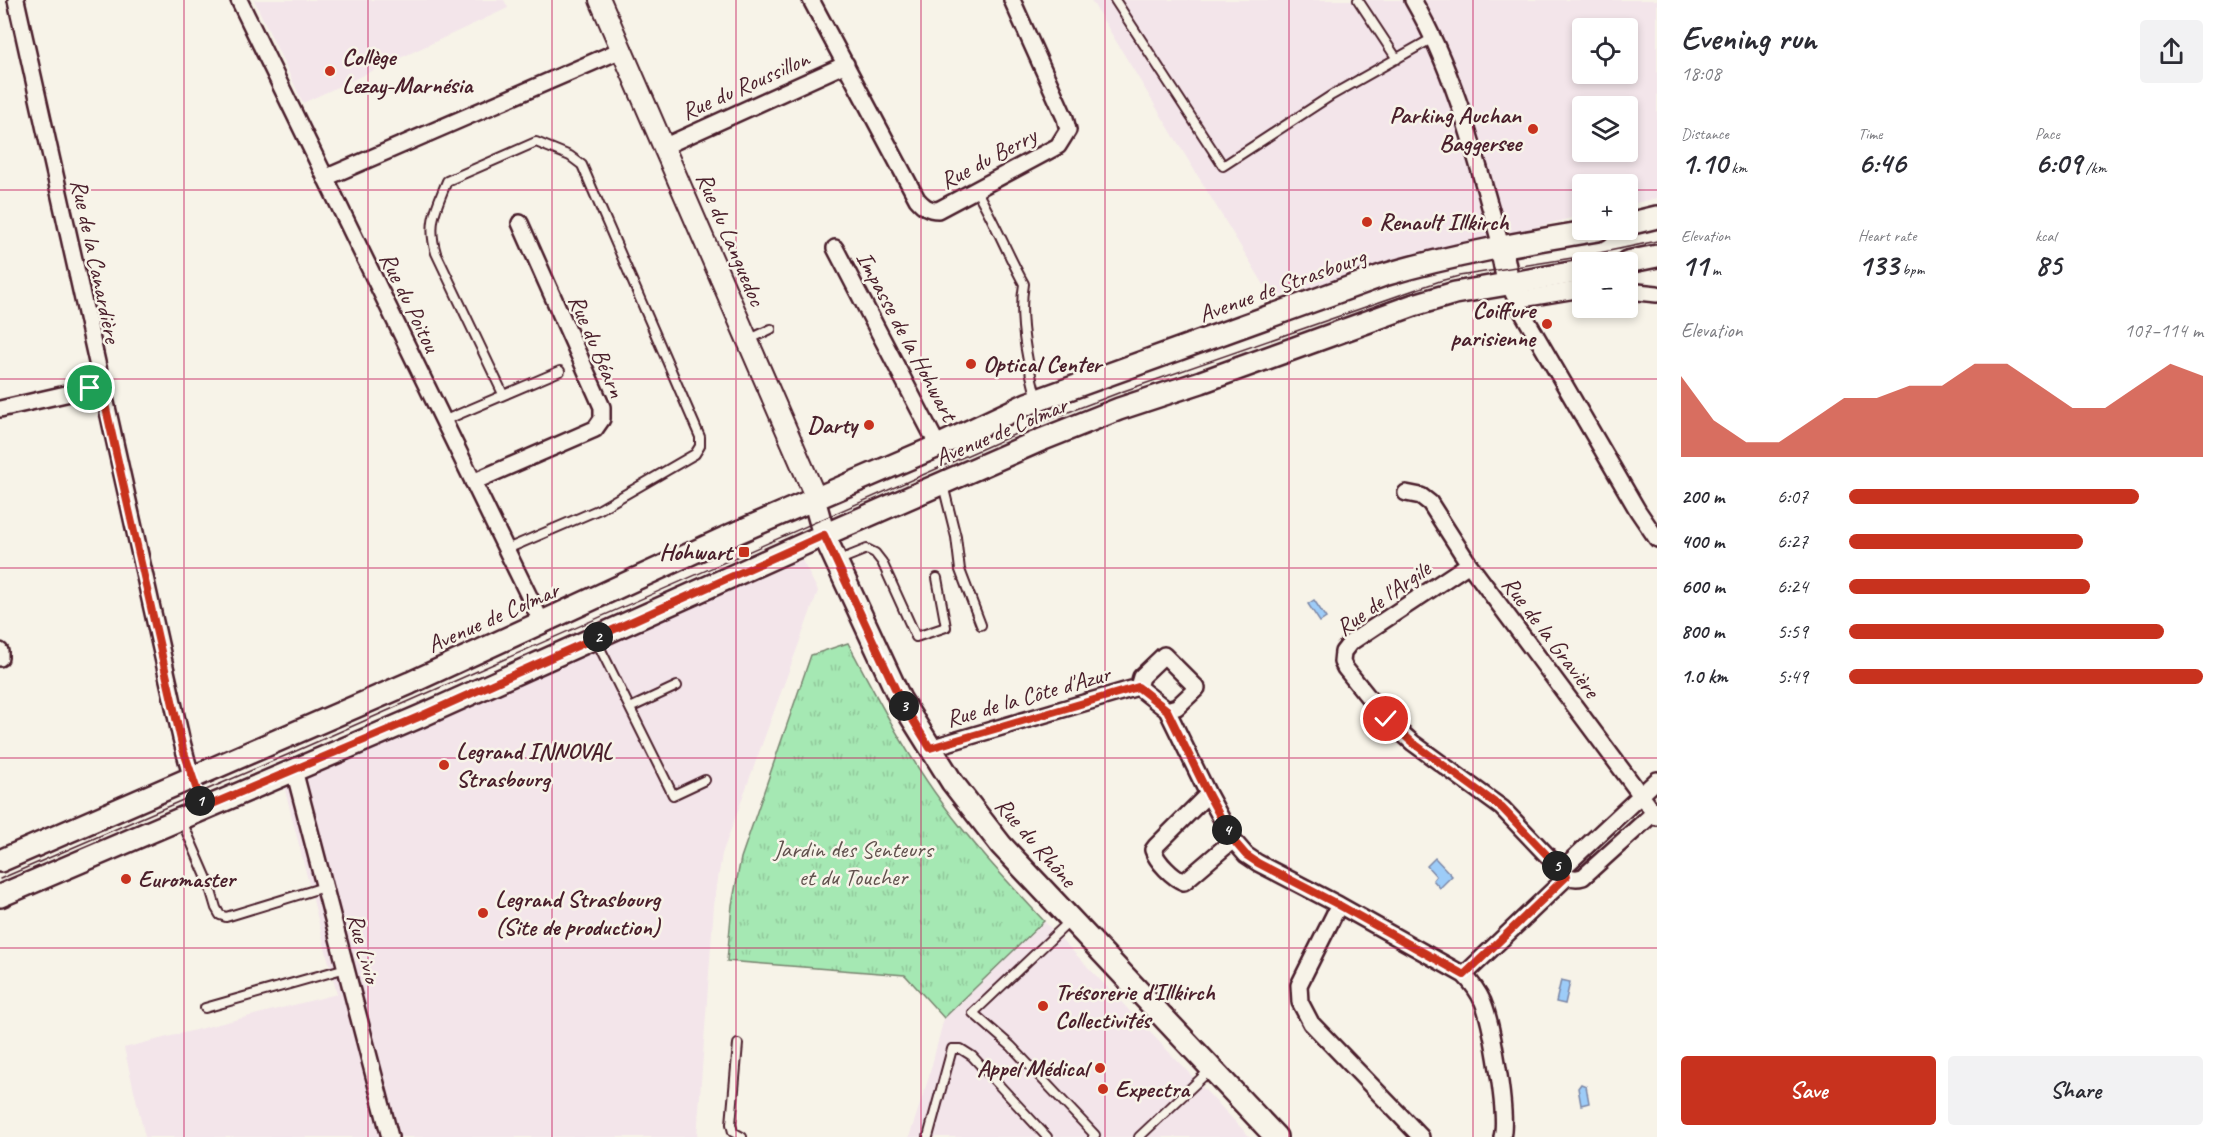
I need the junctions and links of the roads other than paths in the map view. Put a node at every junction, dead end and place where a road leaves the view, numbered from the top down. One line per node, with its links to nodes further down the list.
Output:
1 (16, 0): 33 (street, Rue de la Canardière)
2 (238, 0): 14 (street, Rue du Poitou)
3 (600, 0): 10 (street, Rue du Languedoc)
4 (811, 0): 12 (street)
5 (1012, 0): 15 (street, Rue du Berry)
6 (1115, 0): 11 (lane)
7 (1358, 0): 11 (lane)
8 (1413, 0): 9 (street)
9 (1433, 38): 11 (lane); 20 (street)
10 (621, 50): 13 (street, Rue du Languedoc); 14 (street)
11 (1397, 59)
12 (846, 64): 13 (street, Rue du Roussillon); 15 (street, Rue du Berry)
13 (663, 147): 30 (street, Rue du Languedoc)
14 (325, 178): 37 (street, Rue du Poitou)
15 (976, 190): 35 (lane)
16 (1657, 218): 17 (main road)
17 (1638, 222)
18 (520, 223): 39 (street, Rue du Béarn)
19 (1572, 234): 20 (main road, Avenue de Strasbourg)
20 (1501, 246): 26 (main road); 31 (main road, Avenue de Strasbourg)
21 (835, 248): 38 (street, Impasse de la Hohwart)
22 (1657, 256): 23 (main road)
23 (1638, 260)
24 (1572, 274): 26 (main road)
25 (1572, 289): 26 (street)
26 (1512, 291): 40 (main road, Avenue de Colmar); 44 (street)
27 (1638, 292): 28 (street)
28 (1657, 294)
29 (771, 329): 30 (lane)
30 (747, 340): 42 (street, Rue du Languedoc)
31 (1187, 348): 35 (main road, Avenue de Colmar)
32 (560, 371): 34 (lane)
33 (101, 386): 36 (street); 60 (street, Rue de la Canardière)
34 (503, 394): 37 (lane); 45 (lane)
35 (1037, 400): 38 (main road, Avenue de Colmar)
36 (0, 409)
37 (443, 421): 39 (street, Rue du Poitou)
38 (938, 446): 42 (main road, Avenue de Colmar)
39 (473, 482): 45 (street, Rue du Poitou)
40 (943, 483): 43 (main road, Avenue de Colmar); 50 (lane)
41 (1406, 494): 47 (street, Rue de la Gravière)
42 (814, 499): 43 (main road); 49 (main road, Avenue de Colmar)
43 (824, 535): 46 (main road, Rue du Rhône); 51 (main road, Avenue de Colmar)
44 (1657, 539)
45 (507, 549): 49 (street, Rue du Poitou)
46 (836, 561): 48 (lane); 58 (main road, Rue du Rhône)
47 (1469, 564): 64 (street, Rue de la Gravière); 70 (street, Rue de l'Argile)
48 (937, 578)
49 (542, 623): 60 (main road, Avenue de Colmar)
50 (981, 625)
51 (595, 639): 56 (lane); 59 (main road, Avenue de Colmar)
52 (0, 651): 53 (street)
53 (0, 658)
54 (677, 686): 56 (lane)
55 (1138, 687): 57 (street, Rue de la Côte d'Azur); 57 (street, Rue de la Côte d'Azur); 58 (street, Rue de la Côte d'Azur)
56 (630, 708): 61 (lane)
57 (1167, 710): 63 (street, Rue de la Côte d'Azur)
58 (930, 748): 74 (main road, Rue du Rhône)
59 (294, 770): 65 (main road, Avenue de Colmar); 71 (street, Rue Livio)
60 (191, 776): 65 (main road); 69 (main road, Avenue de Colmar)
61 (705, 780)
62 (1657, 780): 64 (street)
63 (1208, 794): 68 (street, Rue de la Côte d'Azur); 68 (street)
64 (1641, 796): 66 (street, Rue de la Gravière); 70 (street)
65 (203, 808): 67 (main road, Avenue de Colmar)
66 (1656, 813): 70 (street)
67 (180, 818): 71 (lane); 72 (main road, Avenue de Colmar)
68 (1233, 840): 73 (street, Rue de la Côte d'Azur)
69 (0, 861)
70 (1564, 873): 76 (street)
71 (324, 886): 75 (street, Rue Livio)
72 (0, 896)
73 (1339, 905): 76 (street, Rue de la Côte d'Azur); 87 (street)
74 (1071, 920): 79 (main road, Rue du Rhône); 84 (lane)
75 (346, 968): 77 (lane); 80 (street, Rue Livio)
76 (1464, 975): 88 (street, Rue de la Côte d'Azur)
77 (205, 1008)
78 (738, 1044): 81 (lane)
79 (1211, 1069): 85 (lane); 86 (main road, Rue du Rhône)
80 (390, 1137)
81 (742, 1137)
82 (928, 1137): 83 (lane)
83 (1047, 1137)
84 (1093, 1137)
85 (1139, 1137)
86 (1276, 1137)
87 (1421, 1137)
88 (1502, 1137)

